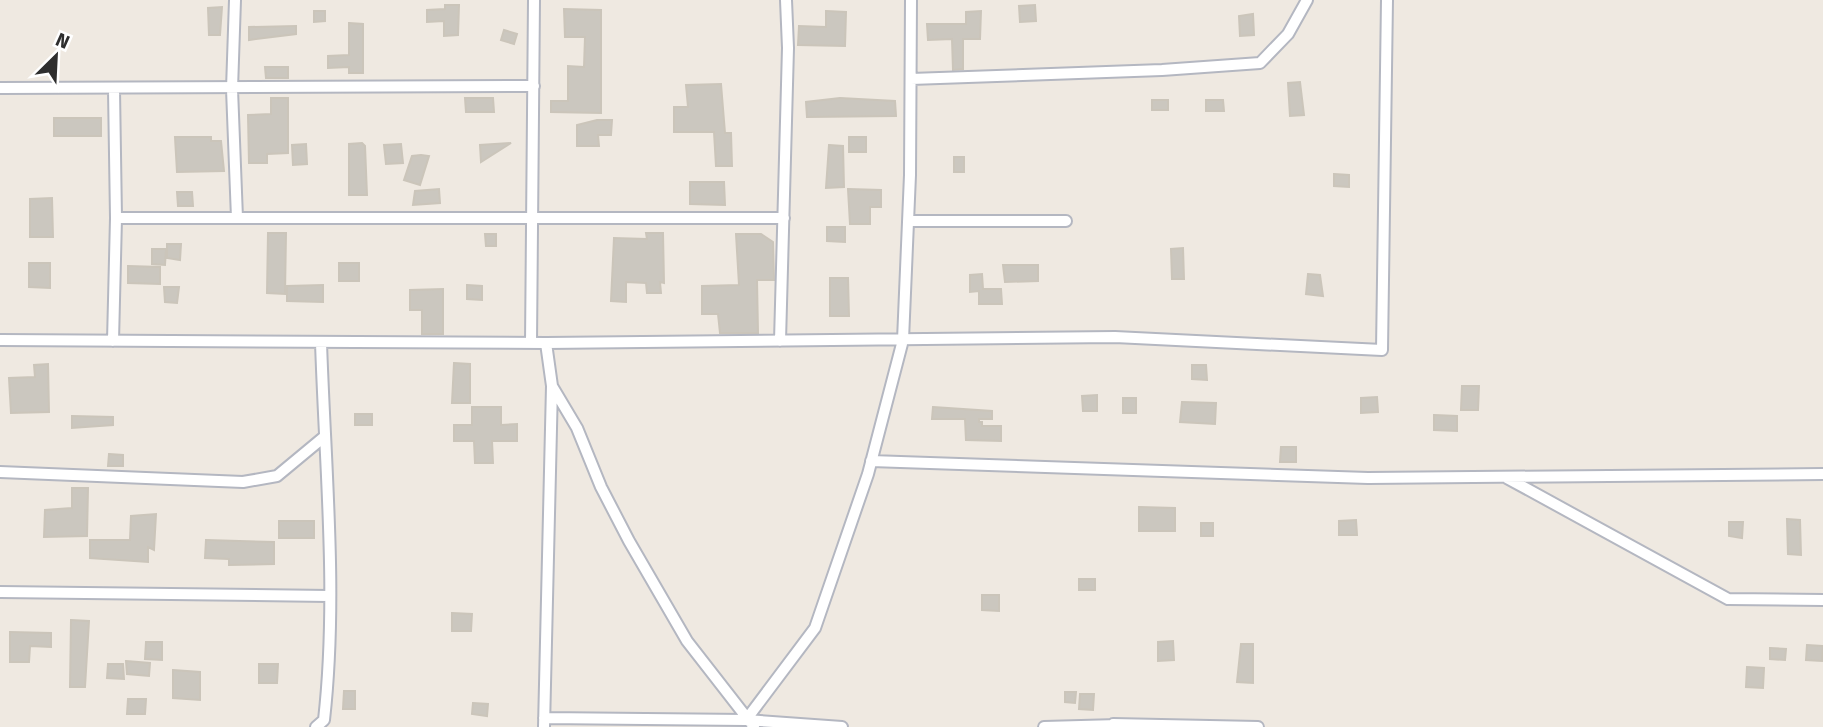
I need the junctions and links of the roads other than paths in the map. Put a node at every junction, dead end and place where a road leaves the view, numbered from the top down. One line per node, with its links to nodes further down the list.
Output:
1 (235, 0): 10 (street)
2 (534, 0): 8 (street)
3 (786, 0): 15 (street)
4 (911, 0): 7 (street)
5 (1307, 0): 7 (street)
6 (1387, 0): 19 (street)
7 (911, 79): 17 (street)
8 (534, 86): 10 (street); 12 (street)
9 (0, 88): 11 (street)
10 (232, 89): 11 (street); 14 (street)
11 (114, 90): 13 (street)
12 (533, 216): 14 (street); 15 (street); 23 (street)
13 (116, 218): 14 (street); 20 (street)
14 (237, 218)
15 (784, 218): 21 (street)
16 (1066, 220): 17 (street)
17 (908, 221): 19 (street)
18 (0, 340): 20 (street)
19 (903, 340): 21 (street); 27 (street)
20 (113, 341): 22 (street)
21 (780, 341): 24 (street)
22 (321, 342): 23 (street); 26 (street)
23 (531, 343): 24 (street)
24 (546, 343): 25 (street)
25 (552, 386): 34 (street); 35 (street)
26 (324, 437): 28 (street); 32 (street)
27 (872, 461): 30 (street); 35 (street)
28 (0, 472)
29 (1823, 474): 30 (street)
30 (1504, 477): 33 (street)
31 (0, 592): 32 (street)
32 (329, 596): 37 (street)
33 (1823, 600)
34 (544, 722): 35 (street)
35 (750, 724): 38 (street)
36 (1113, 724): 39 (street); 40 (street); 41 (street)
37 (316, 727)
38 (842, 727)
39 (1044, 727)
40 (1129, 727)
41 (1258, 727)

